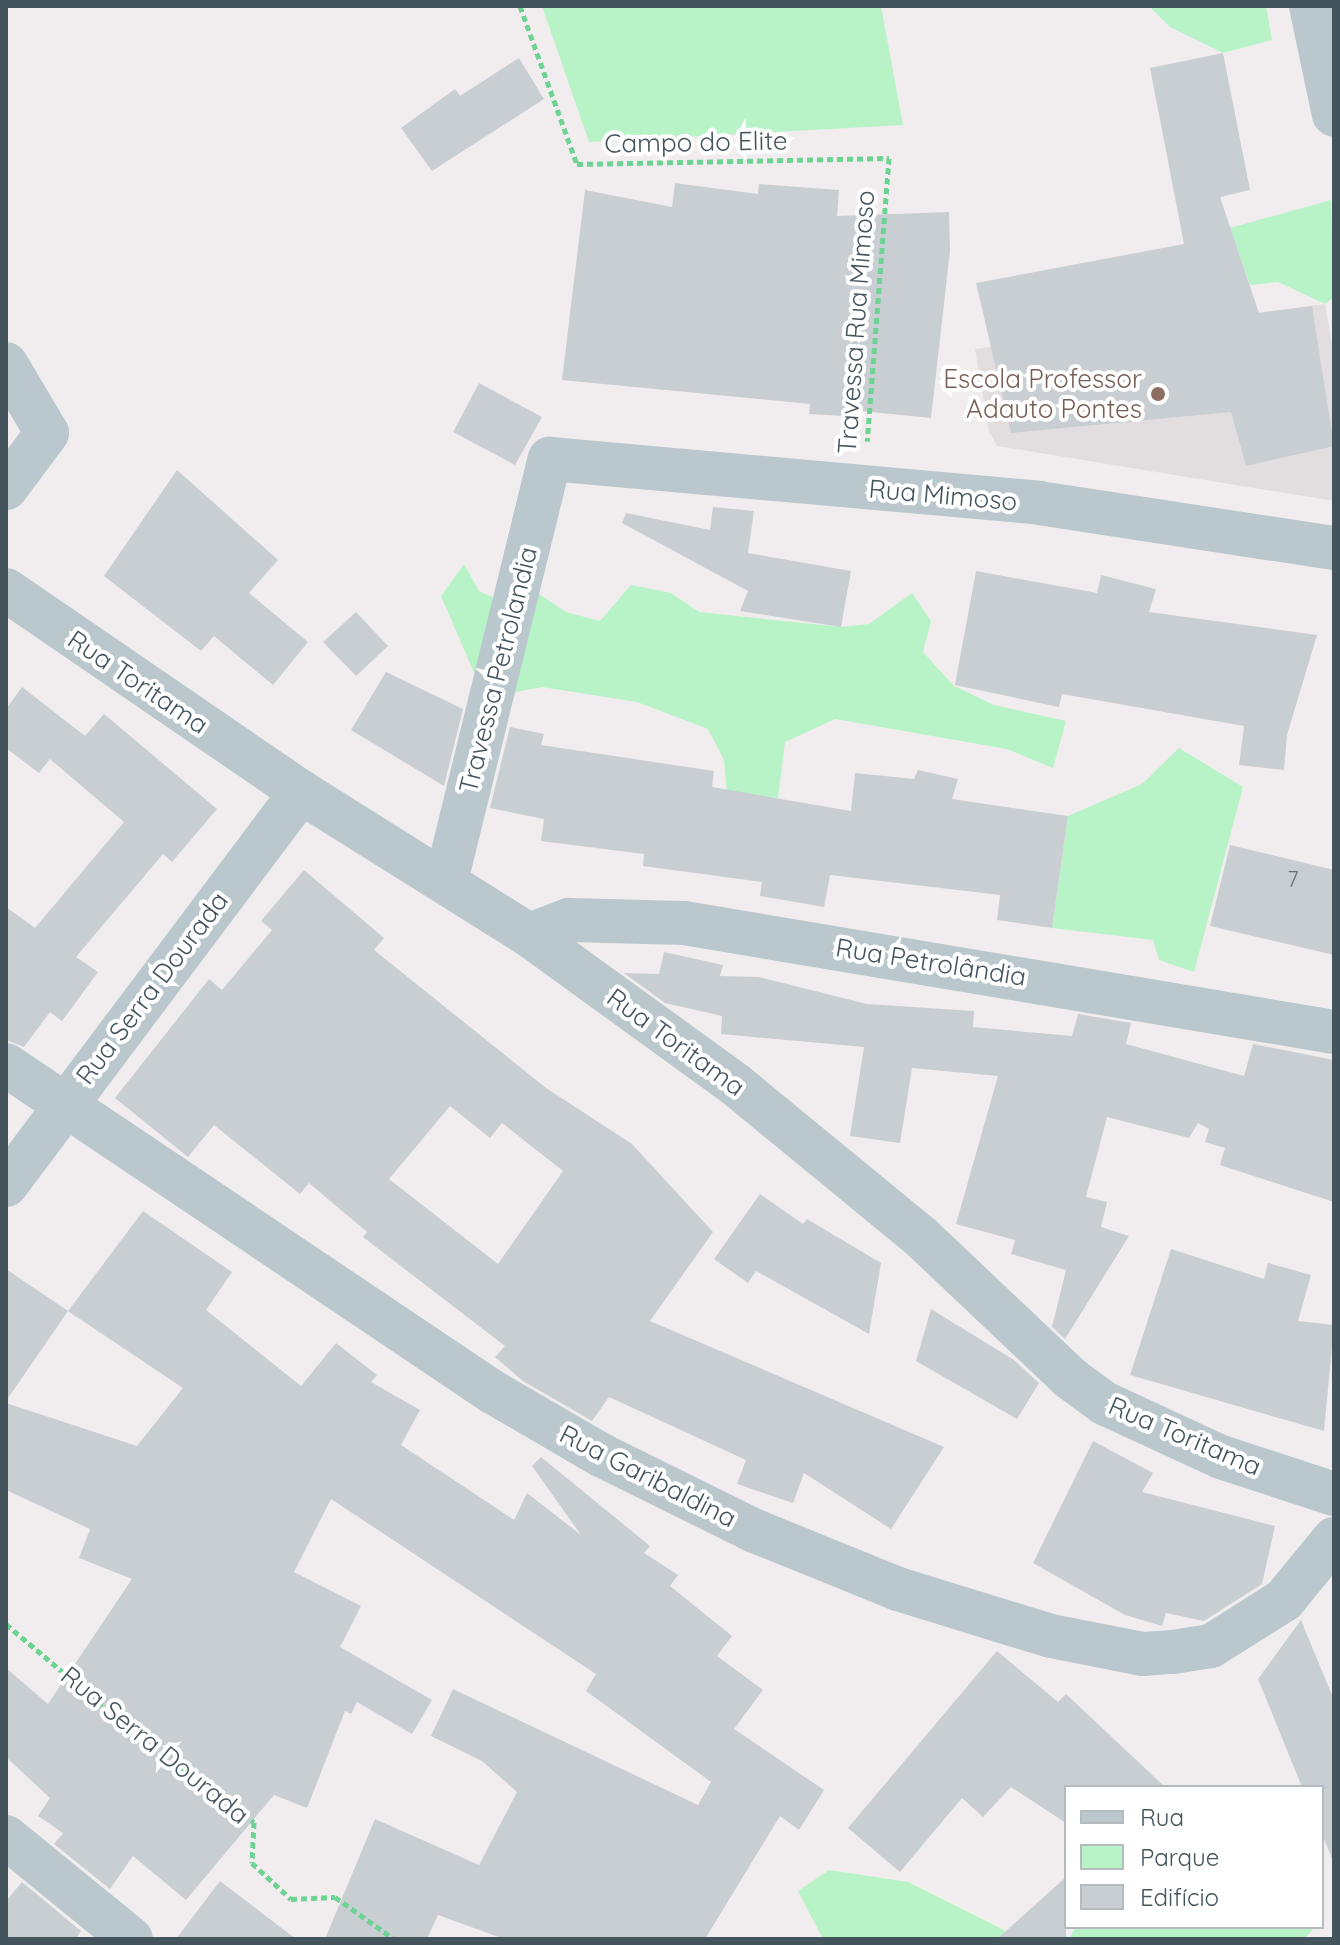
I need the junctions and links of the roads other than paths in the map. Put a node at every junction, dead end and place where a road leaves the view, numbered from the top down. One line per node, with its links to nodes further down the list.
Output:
1 (1311, 6): 2 (street)
2 (1334, 115)
3 (6, 364): 5 (street)
4 (550, 459): 6 (street, Rua Mimoso); 9 (street, Travessa Petrolandia)
5 (6, 488)
6 (1334, 548)
7 (6, 590): 8 (street, Rua Toritama)
8 (301, 792): 9 (street, Rua Toritama); 13 (street, Rua Serra Dourada)
9 (446, 881): 10 (street, Rua Toritama)
10 (529, 935): 11 (street, Rua Petrolândia); 15 (street, Rua Toritama)
11 (1334, 1032)
12 (6, 1065): 13 (street, Rua Garibaldina)
13 (63, 1105): 14 (street, Rua Serra Dourada); 16 (street, Rua Garibaldina)
14 (6, 1185)
15 (1334, 1494)
16 (1334, 1539)
17 (6, 1837): 18 (street)
18 (131, 1939)

